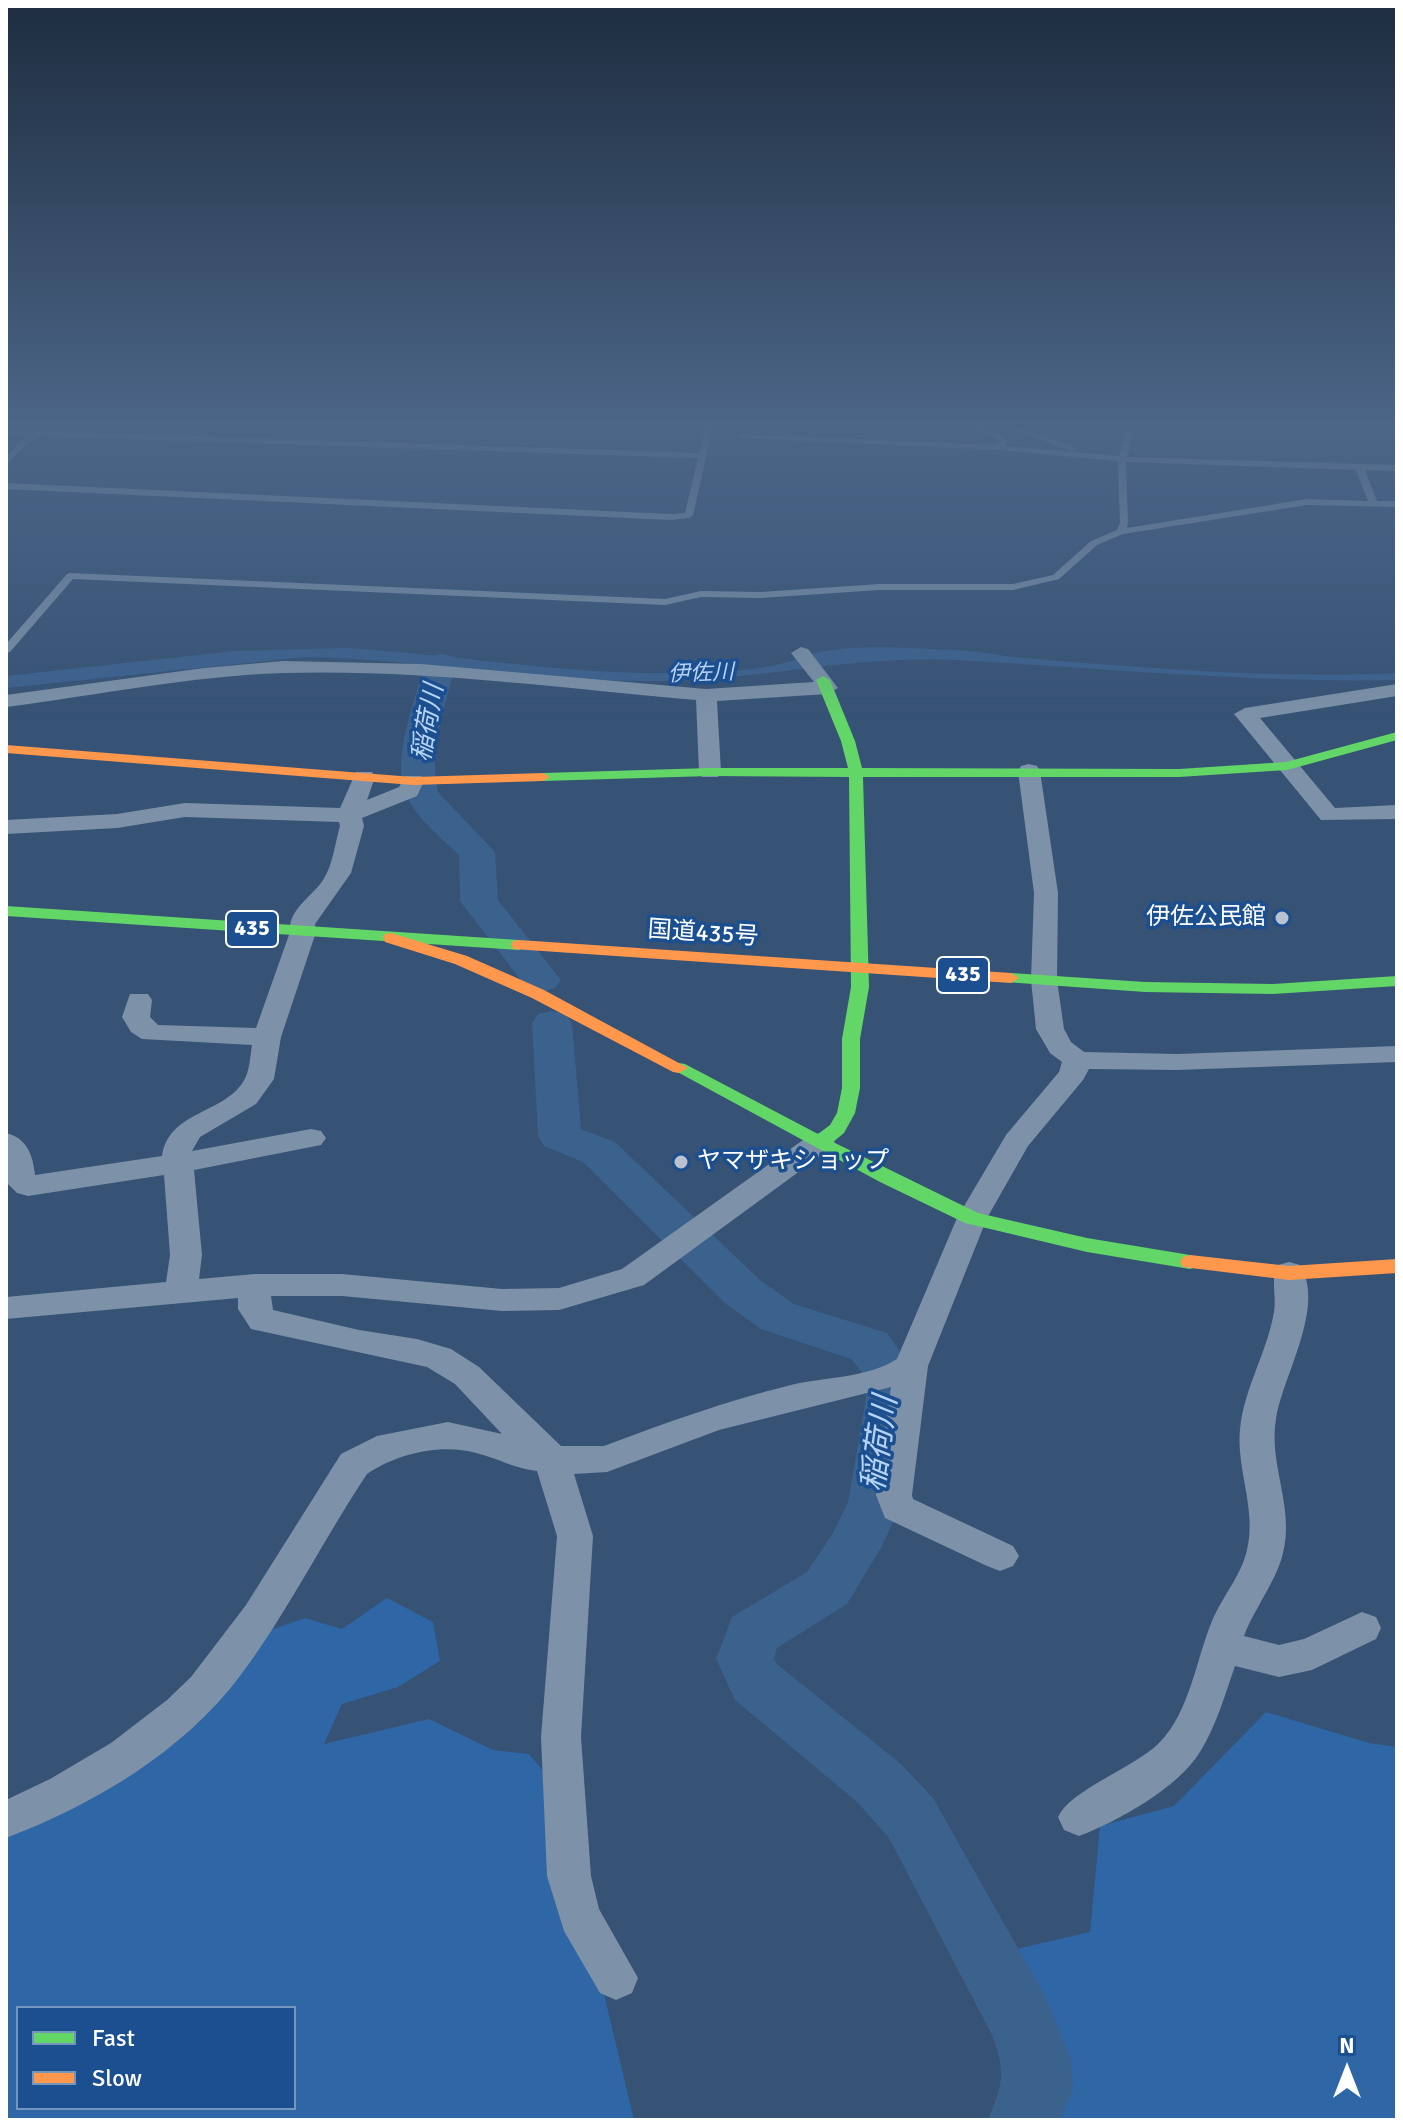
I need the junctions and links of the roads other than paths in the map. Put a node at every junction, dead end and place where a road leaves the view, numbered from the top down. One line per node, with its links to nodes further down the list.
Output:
1 (1124, 522): 3 (lane)
2 (1182, 522): 3 (lane)
3 (1121, 532): 4 (lane)
4 (6, 650)
5 (801, 653): 6 (street)
6 (825, 684): 8 (street); 13 (main road)
7 (1397, 690): 12 (street)
8 (706, 695): 9 (street); 15 (street)
9 (6, 701)
10 (1397, 736): 12 (main road)
11 (6, 749): 16 (main road)
12 (1287, 766): 14 (main road); 18 (street)
13 (856, 771): 14 (main road); 15 (main road); 24 (main road)
14 (1029, 771): 25 (street)
15 (710, 772): 17 (main road)
16 (364, 777): 17 (main road); 19 (street)
17 (413, 781): 19 (street)
18 (1397, 812)
19 (349, 815): 20 (street); 22 (street)
20 (6, 827)
21 (6, 911): 22 (main road, 国道435号 / 435)
22 (303, 932): 23 (main road, 国道435号 / 435); 28 (street)
23 (391, 938): 24 (main road, 国道435号 / 435); 33 (main road)
24 (860, 968): 25 (main road, 国道435号 / 435); 33 (main road)
25 (1044, 980): 26 (main road, 国道435号 / 435); 30 (street)
26 (1397, 981)
27 (139, 1000): 28 (street)
28 (267, 1037): 34 (street)
29 (1397, 1054): 30 (street)
30 (1077, 1060): 35 (street)
31 (311, 1138): 34 (street)
32 (6, 1142): 34 (street)
33 (820, 1142): 35 (main road); 38 (street)
34 (176, 1162): 39 (street)
35 (972, 1218): 37 (main road); 41 (street)
36 (1397, 1266): 37 (main road)
37 (1289, 1273): 45 (street)
38 (255, 1285): 39 (street); 42 (street)
39 (181, 1292): 40 (street)
40 (6, 1308)
41 (911, 1366): 42 (street); 43 (street)
42 (552, 1460): 47 (street); 48 (street)
43 (1000, 1556)
44 (1362, 1628): 45 (street)
45 (1220, 1646): 46 (street)
46 (1079, 1817)
47 (6, 1819)
48 (616, 1978)

